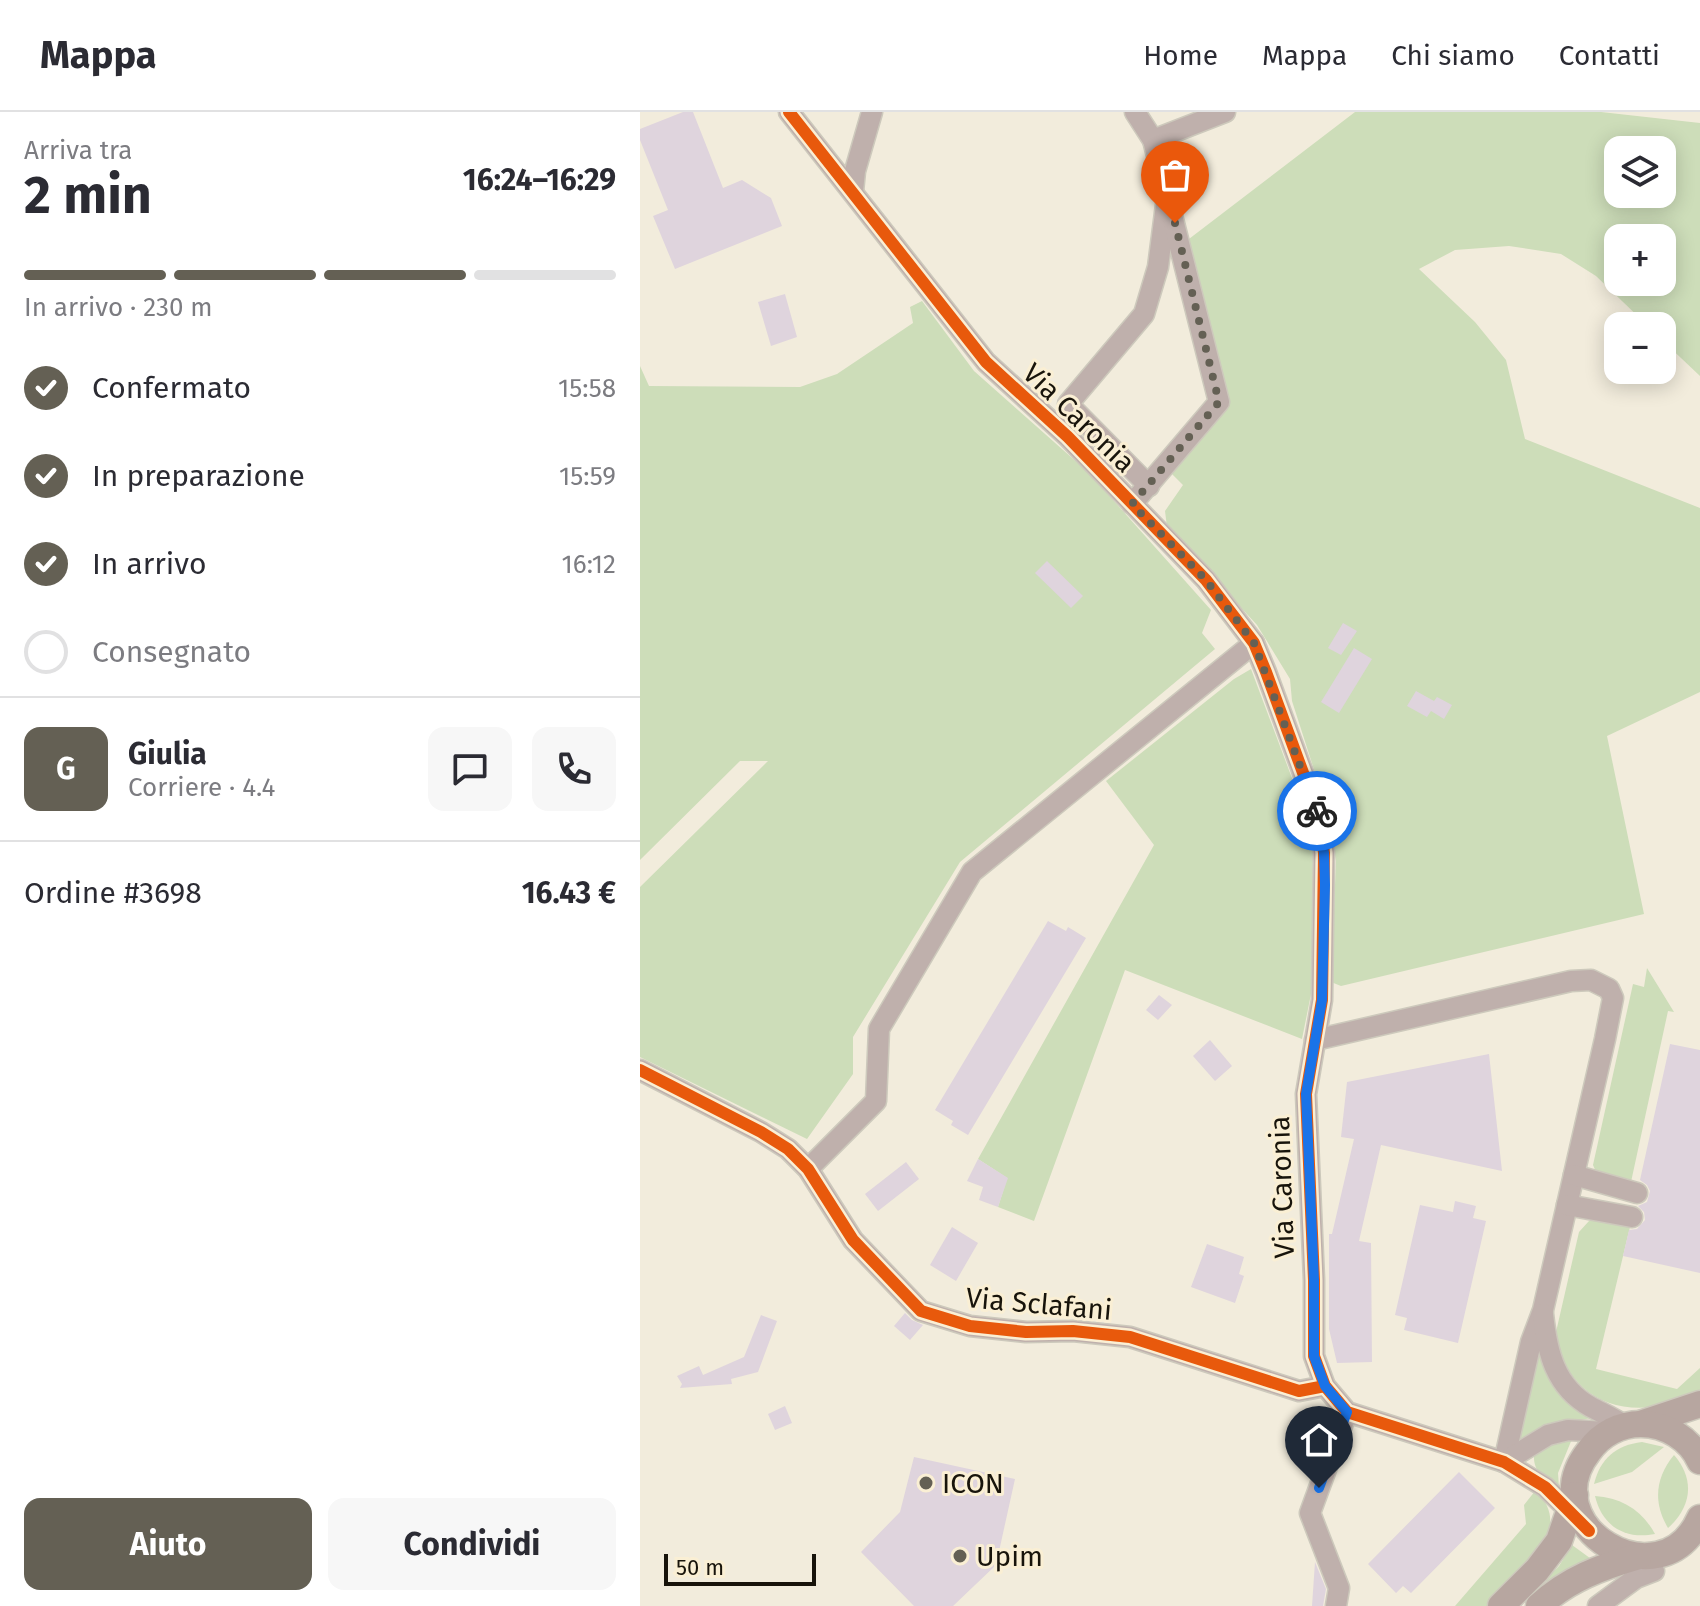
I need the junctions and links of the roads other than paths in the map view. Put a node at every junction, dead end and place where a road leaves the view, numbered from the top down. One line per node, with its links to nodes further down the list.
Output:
1 (789, 112): 6 (street, Via Caronia)
2 (872, 112): 6 (street)
3 (1135, 112): 5 (street)
4 (1225, 112): 5 (street)
5 (1153, 140): 7 (street)
6 (853, 191): 9 (street, Via Caronia)
7 (1167, 193): 8 (street); 8 (street)
8 (1149, 486): 9 (street)
9 (1132, 504): 10 (street, Via Caronia)
10 (1254, 643): 11 (street, Via Caronia); 13 (street)
11 (1315, 1040): 14 (street); 19 (street, Via Caronia)
12 (640, 1070): 13 (street, Via Sclafani)
13 (808, 1169): 19 (street, Via Sclafani)
14 (1574, 1175): 15 (street); 16 (street)
15 (1637, 1193)
16 (1567, 1205): 17 (street); 18 (street)
17 (1632, 1217)
18 (1543, 1310): 22 (street); 24 (street)
19 (1325, 1386): 21 (street)
20 (1700, 1404): 22 (main road)
21 (1347, 1412): 24 (street); 30 (street)
22 (1625, 1427): 23 (main road); 24 (street); 25 (main road)
23 (1699, 1457)
24 (1504, 1462): 25 (street)
25 (1573, 1503): 28 (main road); 31 (main road)
26 (1700, 1518): 28 (main road)
27 (1700, 1537): 28 (street)
28 (1653, 1560): 29 (street); 32 (main road)
29 (1610, 1602)
30 (1336, 1606)
31 (1501, 1606)
32 (1539, 1606)

